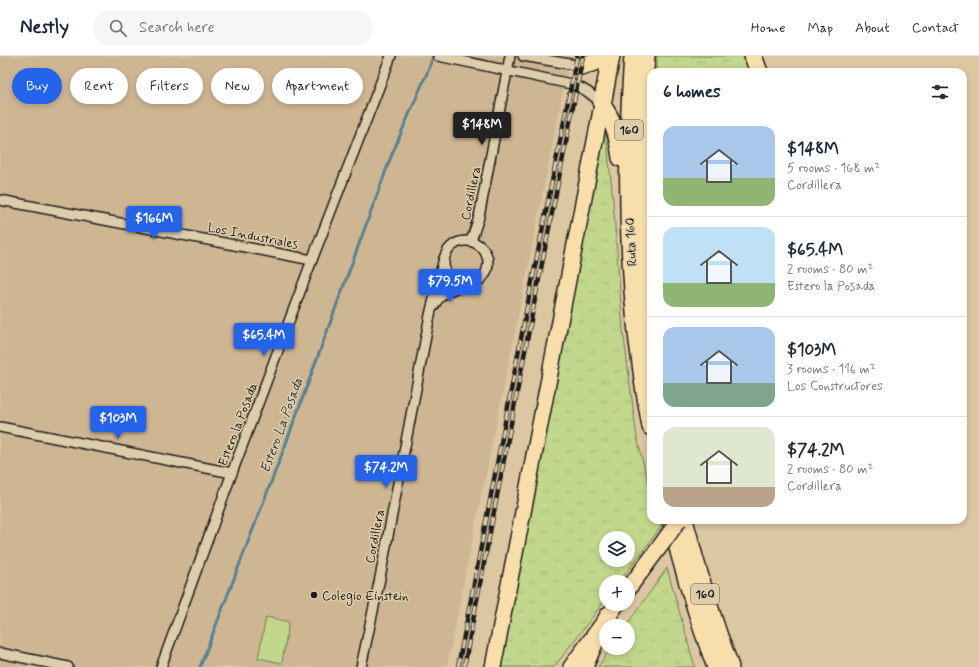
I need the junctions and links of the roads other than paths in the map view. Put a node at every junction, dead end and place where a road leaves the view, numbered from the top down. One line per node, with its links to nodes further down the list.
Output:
1 (391, 56): 18 (street, Estero la Posada)
2 (510, 56): 12 (street, Cordillera)
3 (523, 56): 10 (street)
4 (605, 56): 10 (highway)
5 (611, 56): 13 (highway)
6 (633, 56): 15 (highway, Ruta 160 / 160)
7 (646, 56): 21 (highway, Ruta 160 / 160)
8 (753, 56): 11 (highway)
9 (443, 57): 12 (street)
10 (581, 66)
11 (758, 68)
12 (508, 70): 13 (street); 16 (street, Cordillera)
13 (602, 105): 15 (highway); 38 (main road)
14 (0, 200): 18 (street, Los Industriales)
15 (628, 204): 24 (highway, Ruta 160 / 160)
16 (471, 241): 17 (street, Cordillera); 19 (street, Cordillera)
17 (444, 258): 19 (street); 23 (street, Cordillera)
18 (312, 260): 26 (street, Estero la Posada)
19 (464, 285): 23 (street, Cordillera)
20 (647, 285): 21 (highway)
21 (646, 292): 22 (highway, Ruta 160 / 160)
22 (647, 301)
23 (430, 315): 37 (street, Cordillera)
24 (647, 402)
25 (0, 427): 26 (street)
26 (232, 473): 36 (street, Estero la Posada)
27 (672, 524): 33 (highway, 160)
28 (676, 524): 30 (main road, bridge)
29 (685, 524): 43 (highway, 160)
30 (635, 580)
31 (612, 611): 39 (main road)
32 (612, 611): 40 (highway)
33 (702, 626): 41 (highway); 42 (highway, 160)
34 (0, 653): 35 (street)
35 (68, 667)
36 (161, 667)
37 (361, 667)
38 (494, 667)
39 (571, 667)
40 (584, 667)
41 (705, 667)
42 (716, 667)
43 (730, 667)

